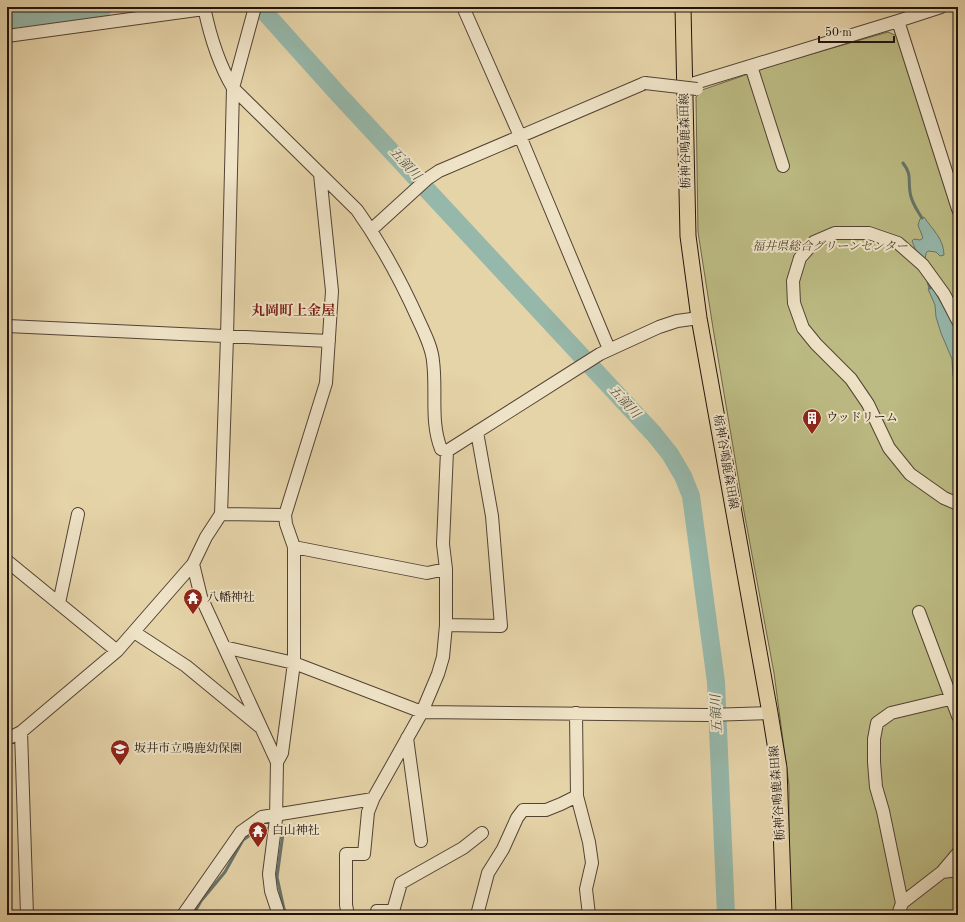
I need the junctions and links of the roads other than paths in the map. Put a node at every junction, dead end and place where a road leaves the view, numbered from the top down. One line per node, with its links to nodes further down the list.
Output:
1 (255, 7): 9 (street)
2 (463, 7): 11 (street)
3 (682, 7): 10 (main road, 栃神谷鳴鹿森田線)
4 (941, 7): 6 (street)
5 (204, 8): 7 (street); 9 (street)
6 (898, 22): 8 (street); 14 (street)
7 (7, 36)
8 (751, 66): 10 (street); 12 (street)
9 (233, 88): 13 (street); 19 (street)
10 (691, 88): 11 (street, bridge); 16 (main road, 栃神谷鳴鹿森田線)
11 (520, 136): 15 (street); 21 (street)
12 (782, 166)
13 (320, 174): 15 (street); 20 (street)
14 (958, 209)
15 (371, 230): 23 (street)
16 (699, 318): 21 (street); 42 (main road, 栃神谷鳴鹿森田線)
17 (958, 321): 24 (street)
18 (7, 326): 19 (street)
19 (227, 337): 20 (street); 26 (street)
20 (329, 341): 27 (street)
21 (609, 349): 22 (street)
22 (477, 432): 23 (street); 34 (street)
23 (447, 451): 31 (street)
24 (958, 504)
25 (78, 514): 32 (street)
26 (221, 514): 27 (street); 30 (street)
27 (285, 515): 28 (street)
28 (294, 547): 31 (street); 38 (street)
29 (7, 561): 32 (street)
30 (193, 564): 35 (street); 36 (street)
31 (446, 569): 34 (street)
32 (59, 603): 37 (street)
33 (919, 612): 39 (street)
34 (446, 625): 40 (street)
35 (134, 632): 37 (street); 44 (street)
36 (224, 648): 38 (street); 44 (street)
37 (117, 651): 45 (street)
38 (294, 663): 40 (street); 48 (street)
39 (955, 697): 43 (street); 57 (street)
40 (422, 712): 41 (street); 46 (street)
41 (576, 713): 42 (street); 49 (street)
42 (770, 713): 65 (main road, 栃神谷鳴鹿森田線)
43 (958, 716)
44 (262, 728): 48 (street)
45 (20, 732): 47 (street); 59 (street)
46 (407, 738): 50 (street); 53 (street)
47 (7, 739)
48 (277, 762): 51 (street)
49 (577, 796): 63 (street); 64 (street)
50 (374, 797): 51 (street); 62 (street)
51 (276, 814): 60 (street); 61 (street)
52 (482, 833): 58 (street)
53 (421, 841)
54 (958, 853): 56 (street)
55 (958, 870): 56 (street)
56 (942, 872): 57 (street)
57 (902, 903): 66 (street)
58 (376, 913)
59 (27, 915)
60 (183, 915)
61 (279, 915)
62 (348, 915)
63 (477, 915)
64 (589, 915)
65 (784, 915)
66 (898, 915)

